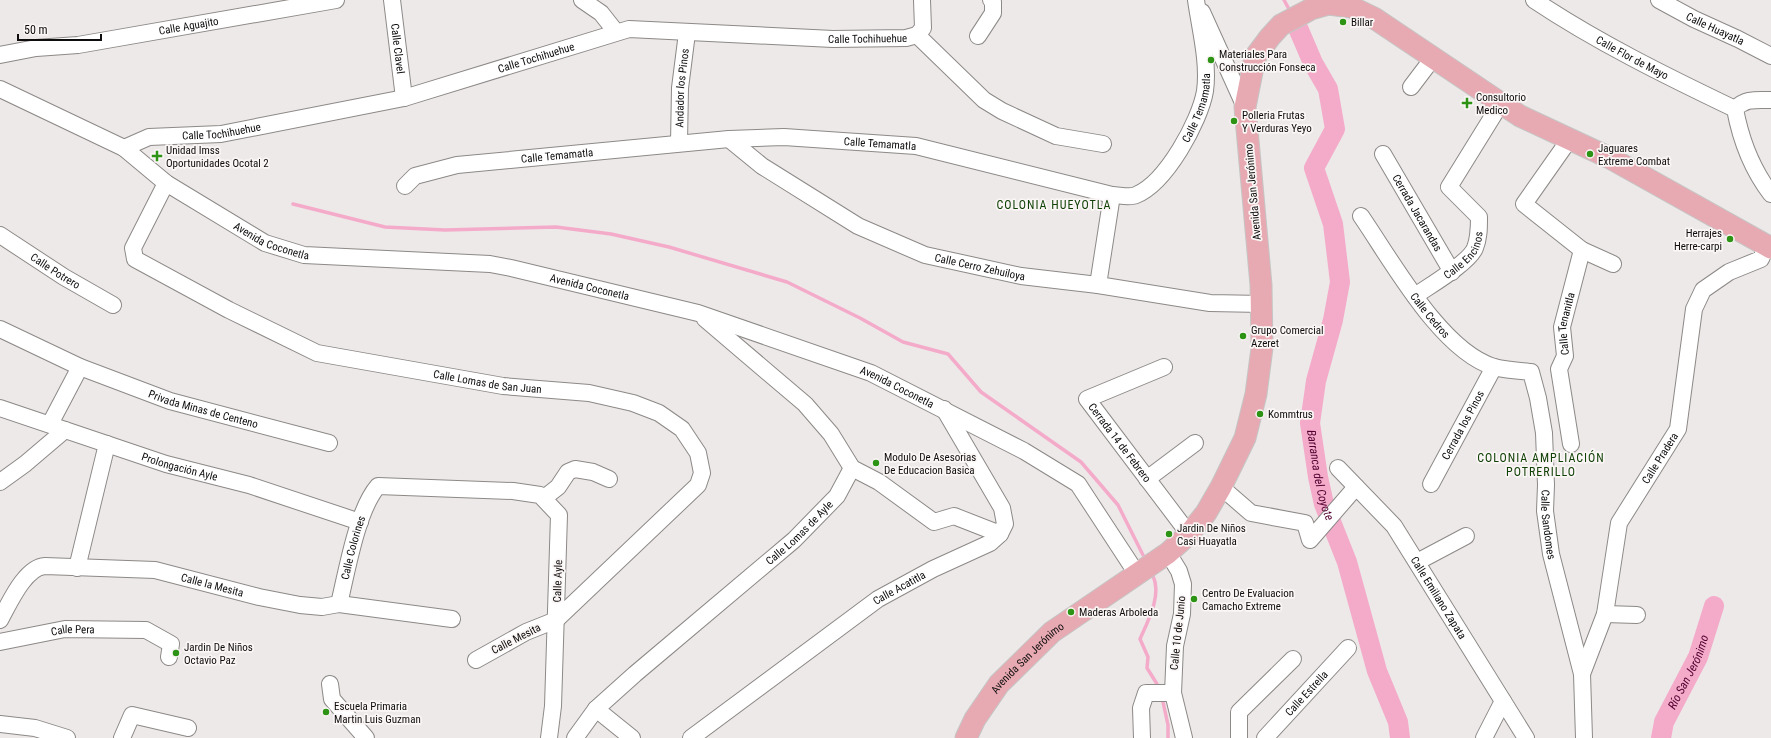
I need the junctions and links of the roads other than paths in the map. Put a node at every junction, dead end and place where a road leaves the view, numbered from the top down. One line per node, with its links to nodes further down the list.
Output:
1 (333, 0): 14 (street, Calle Aguajito)
2 (392, 0): 19 (street, Calle Clavel)
3 (582, 0): 10 (street)
4 (922, 0): 12 (street, Calle Tochihuehue)
5 (991, 0): 13 (street)
6 (1196, 0): 22 (street); 33 (street, Calle Temamatla)
7 (1534, 0): 23 (street, Calle Flor de Mayo)
8 (1659, 0): 15 (street, Calle Huayatla)
9 (1328, 2): 16 (main road, Avenida San Jerónimo); 22 (main road, Avenida San Jerónimo)
10 (616, 32): 11 (street, Calle Tochihuehue); 19 (street, Calle Tochihuehue)
11 (687, 33): 12 (street, Calle Tochihuehue); 26 (street, Andador los Pinos)
12 (917, 35): 27 (street)
13 (978, 36)
14 (0, 55)
15 (1771, 56)
16 (1433, 58): 17 (street); 21 (main road, Avenida San Jerónimo)
17 (1411, 87)
18 (0, 89): 28 (street, Avenida Coconetla)
19 (404, 98): 28 (street, Calle Tochihuehue)
20 (1771, 100): 23 (street)
21 (1500, 103): 25 (main road, Avenida San Jerónimo); 39 (street, Calle Encinos)
22 (1245, 107): 42 (main road, Avenida San Jerónimo)
23 (1735, 110): 32 (street)
24 (729, 139): 26 (street, Calle Temamatla); 33 (street, Calle Temamatla); 40 (street, Calle Cerro Zehuiloya)
25 (1570, 140): 36 (main road, Avenida San Jerónimo); 37 (street)
26 (679, 143): 31 (street, Calle Temamatla)
27 (1103, 144)
28 (124, 148): 30 (street, Avenida Coconetla)
29 (1383, 154): 39 (street, Cerrada Jacarandas)
30 (166, 183): 44 (street, Avenida Coconetla); 80 (street, Calle Lomas de San Juan)
31 (405, 186)
32 (1771, 194)
33 (1112, 195): 40 (street)
34 (1361, 216): 41 (street, Calle Cedros)
35 (0, 235): 43 (street, Calle Potrero)
36 (1769, 247): 76 (street, Calle Pradera)
37 (1582, 250): 38 (street); 57 (street, Calle Tenanitla)
38 (1613, 264)
39 (1452, 272): 41 (street, Calle Encinos)
40 (1098, 285): 42 (street, Calle Cerro Zehuiloya)
41 (1415, 296): 48 (street, Calle Cedros)
42 (1262, 304): 64 (main road, Avenida San Jerónimo)
43 (113, 305)
44 (698, 313): 51 (street, Avenida Coconetla); 58 (street)
45 (0, 329): 47 (street, Privada Minas de Centeno)
46 (1164, 366): 61 (street, Cerrada 14 de Febrero)
47 (80, 367): 52 (street); 56 (street, Privada Minas de Centeno)
48 (1494, 367): 49 (street, Calle Cedros); 63 (street, Cerrada los Pinos)
49 (1530, 372): 86 (street, Calle Sandomes)
50 (0, 408): 52 (street, Prolongación Ayle)
51 (944, 409): 68 (street); 74 (street, Avenida Coconetla)
52 (50, 424): 53 (street, Prolongación Ayle)
53 (65, 430): 55 (street, Prolongación Ayle); 62 (street)
54 (1195, 443): 61 (street)
55 (107, 444): 67 (street, Prolongación Ayle); 73 (street)
56 (329, 444)
57 (1571, 444)
58 (852, 468): 68 (street); 90 (street, Calle Lomas de Ayle)
59 (1338, 468): 65 (street, Calle Emiliano Zapata)
60 (609, 478): 66 (street)
61 (1147, 479): 69 (street, Cerrada 14 de Febrero)
62 (0, 482)
63 (1431, 484)
64 (1221, 487): 65 (street); 69 (main road, Avenida San Jerónimo)
65 (1355, 489): 72 (street, Calle Emiliano Zapata)
66 (544, 498): 67 (street, Calle Colorines); 80 (street, Calle Ayle)
67 (360, 522): 75 (street, Calle Colorines)
68 (1000, 534): 99 (street, Calle Acatitla)
69 (1189, 534): 71 (main road, Avenida San Jerónimo)
70 (1466, 536): 72 (street)
71 (1168, 553): 74 (main road, Avenida San Jerónimo); 88 (street, Calle 10 de Junio)
72 (1417, 562): 89 (street, Calle Emiliano Zapata)
73 (77, 568): 75 (street, Calle la Mesita); 79 (street, Calle la Mesita)
74 (1137, 574): 100 (main road, Avenida San Jerónimo)
75 (339, 604): 78 (street, Calle la Mesita)
76 (1605, 614): 77 (street); 86 (street, Calle Pradera)
77 (1637, 615)
78 (452, 619)
79 (0, 620)
80 (556, 620): 84 (street, Calle Mesita); 96 (street, Calle Ayle)
81 (0, 642): 83 (street, Calle Pera)
82 (1348, 648): 104 (street, Calle Estrella)
83 (169, 657)
84 (476, 660)
85 (1293, 660): 103 (street)
86 (1582, 674): 107 (street)
87 (330, 684): 95 (street)
88 (1173, 693): 101 (street); 102 (street, Calle 10 de Junio)
89 (1504, 701): 105 (street); 106 (street, Calle Emiliano Zapata)
90 (596, 709): 97 (street, Calle Lomas de Ayle); 98 (street)
91 (0, 724): 93 (street)
92 (188, 728): 94 (street)
93 (67, 738)
94 (122, 738)
95 (366, 738)
96 (549, 738)
97 (574, 738)
98 (632, 738)
99 (691, 738)
100 (966, 738)
101 (1142, 738)
102 (1184, 738)
103 (1239, 738)
104 (1265, 738)
105 (1484, 738)
106 (1526, 738)
107 (1584, 738)

